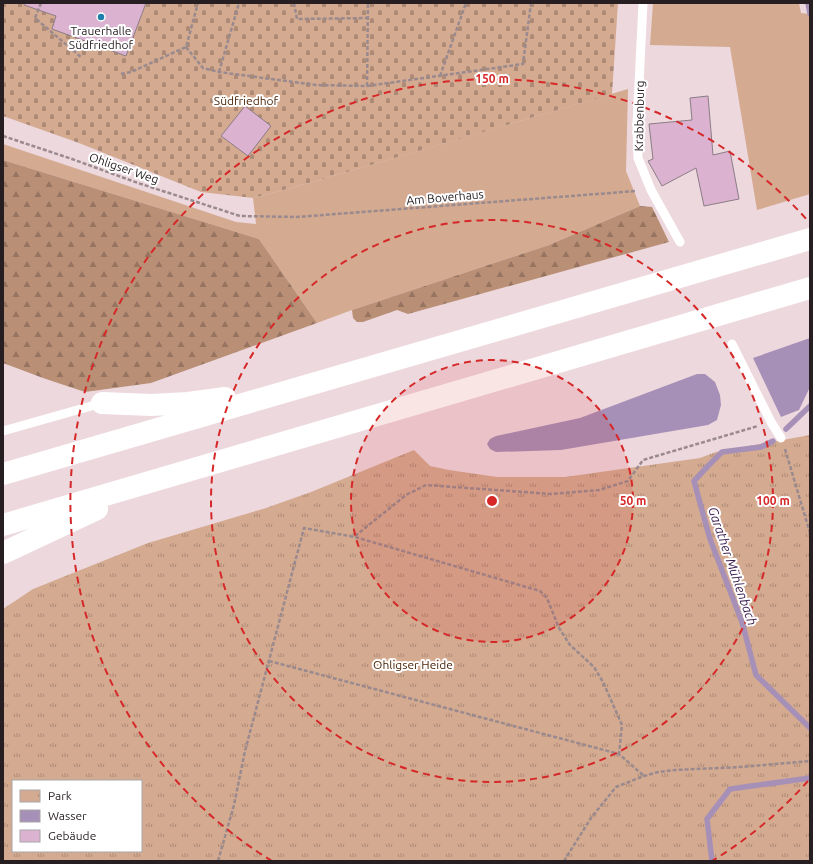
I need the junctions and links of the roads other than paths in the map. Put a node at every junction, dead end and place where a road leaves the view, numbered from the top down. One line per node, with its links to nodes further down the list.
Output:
1 (643, 3): 3 (lane, Krabbenburg)
2 (810, 239): 6 (highway)
3 (680, 242)
4 (810, 288): 11 (highway)
5 (732, 344): 9 (lane)
6 (342, 375): 7 (highway); 10 (highway)
7 (102, 403): 8 (lane)
8 (3, 431)
9 (781, 438)
10 (3, 474)
11 (154, 481): 12 (highway); 13 (highway)
12 (3, 525)
13 (3, 553)

